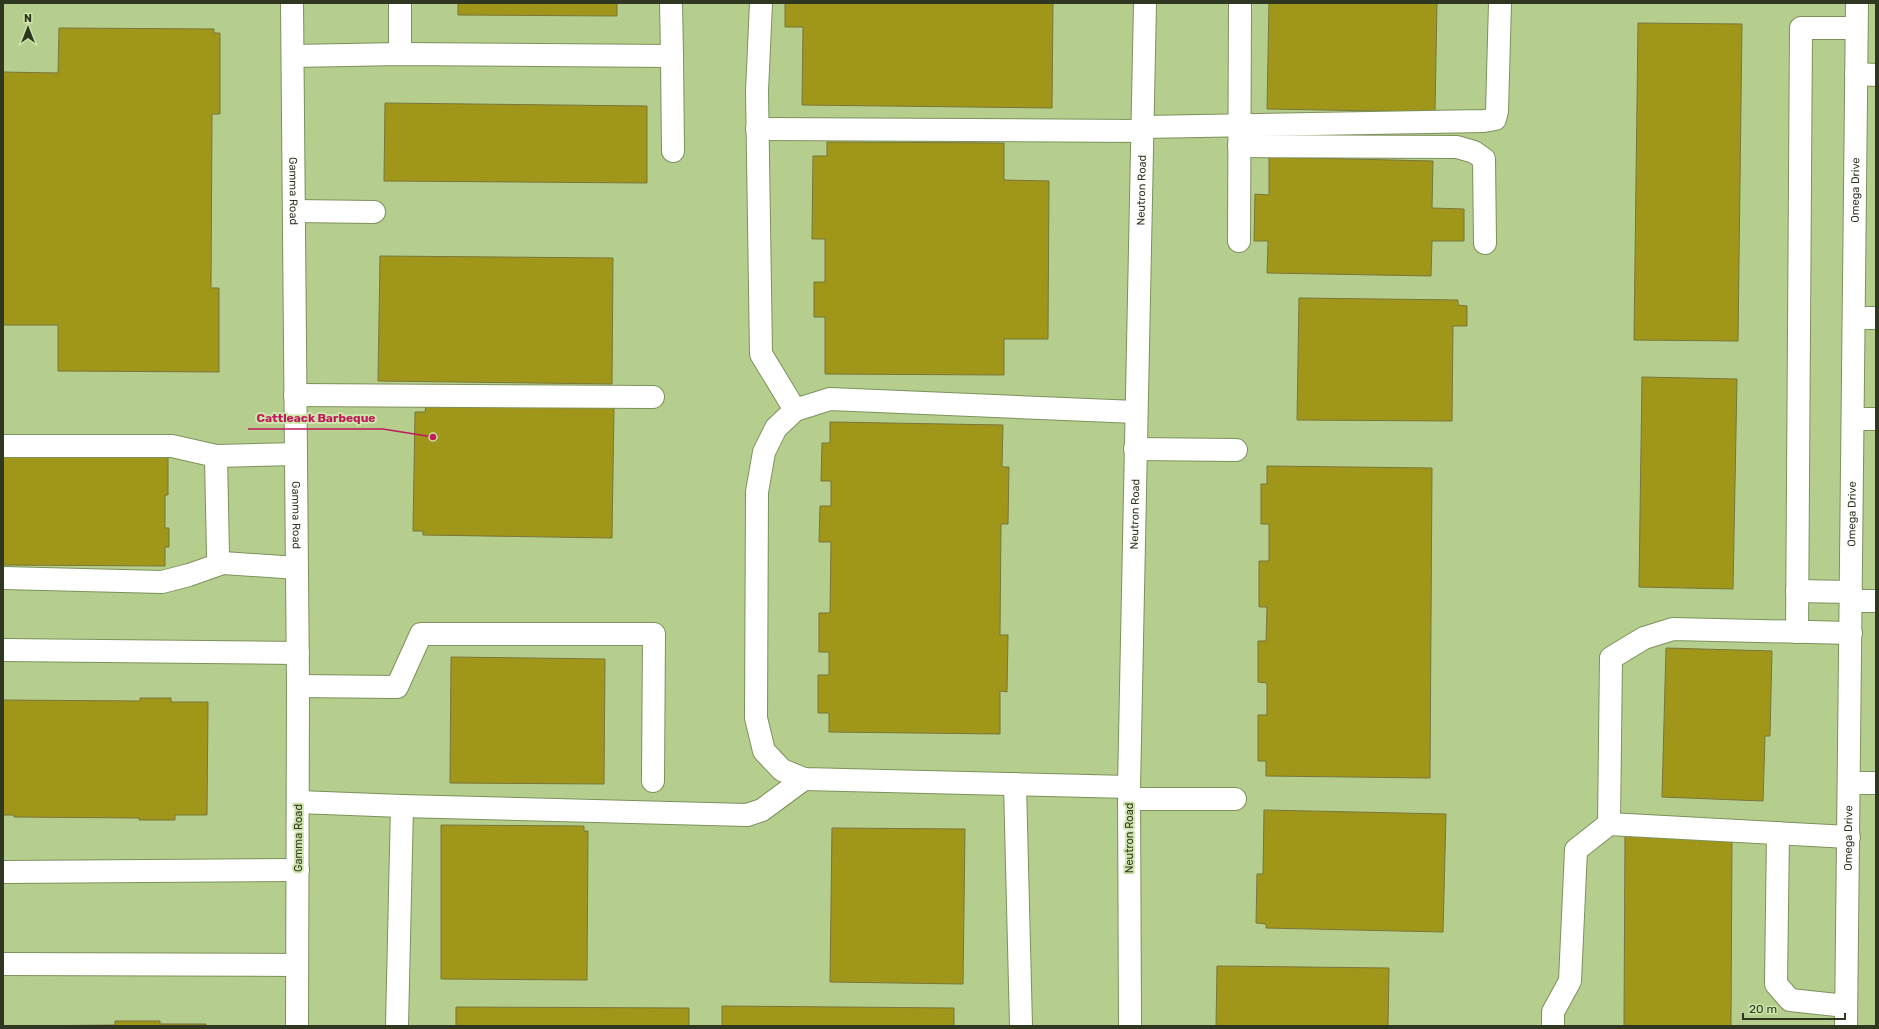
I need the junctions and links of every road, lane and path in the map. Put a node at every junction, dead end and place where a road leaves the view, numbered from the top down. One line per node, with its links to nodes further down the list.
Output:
1 (292, 3): 11 (street, Gamma Road)
2 (400, 3): 10 (street)
3 (671, 3): 12 (street)
4 (761, 3): 14 (street)
5 (1144, 3): 15 (street, Neutron Road)
6 (1240, 3): 16 (street)
7 (1500, 3): 16 (street)
8 (1856, 3): 9 (street, Omega Drive)
9 (1856, 28): 13 (street, Omega Drive); 38 (street)
10 (400, 54): 11 (street); 12 (street)
11 (292, 56): 18 (street, Gamma Road)
12 (672, 56): 17 (street)
13 (1866, 75): 22 (street, Omega Drive)
14 (758, 129): 15 (street); 26 (street)
15 (1142, 129): 16 (street); 27 (street, Neutron Road)
16 (1239, 135): 20 (street); 21 (street)
17 (673, 151)
18 (294, 211): 19 (street); 24 (street, Gamma Road)
19 (374, 212)
20 (1239, 241)
21 (1485, 243)
22 (1854, 318): 23 (street); 28 (street, Omega Drive)
23 (1876, 318)
24 (295, 395): 25 (street); 33 (street, Gamma Road)
25 (653, 397)
26 (795, 410): 27 (street); 46 (street)
27 (1136, 412): 31 (street, Neutron Road)
28 (1853, 419): 29 (street); 39 (street, Omega Drive)
29 (1876, 419)
30 (3, 446): 34 (street)
31 (1135, 448): 32 (street); 51 (street, Neutron Road)
32 (1236, 450)
33 (296, 454): 34 (street); 36 (street, Gamma Road)
34 (216, 456): 35 (street)
35 (223, 562): 36 (street); 37 (street)
36 (297, 568): 44 (street, Gamma Road)
37 (3, 578)
38 (1797, 591): 39 (street); 41 (street)
39 (1851, 596): 40 (street); 42 (street, Omega Drive)
40 (1876, 601)
41 (1797, 632): 42 (street); 55 (street)
42 (1851, 633): 48 (street, Omega Drive)
43 (3, 650): 44 (street)
44 (298, 653): 45 (street, Gamma Road)
45 (298, 686): 47 (street); 53 (street, Gamma Road)
46 (804, 779): 50 (street); 54 (street)
47 (653, 781)
48 (1850, 783): 49 (street); 57 (street, Omega Drive)
49 (1876, 783)
50 (1015, 784): 51 (street); 65 (street)
51 (1129, 793): 52 (street); 66 (street, Neutron Road)
52 (1235, 799)
53 (298, 802): 54 (street); 58 (street, Gamma Road)
54 (402, 806): 64 (street)
55 (1609, 824): 56 (street); 67 (street)
56 (1778, 833): 57 (street); 62 (street)
57 (1849, 837): 62 (street, Omega Drive)
58 (298, 870): 59 (street); 61 (street, Gamma Road)
59 (3, 872)
60 (3, 964): 61 (street)
61 (297, 965): 63 (street, Gamma Road)
62 (1846, 1016)
63 (297, 1026)
64 (397, 1026)
65 (1021, 1026)
66 (1130, 1026)
67 (1553, 1026)

